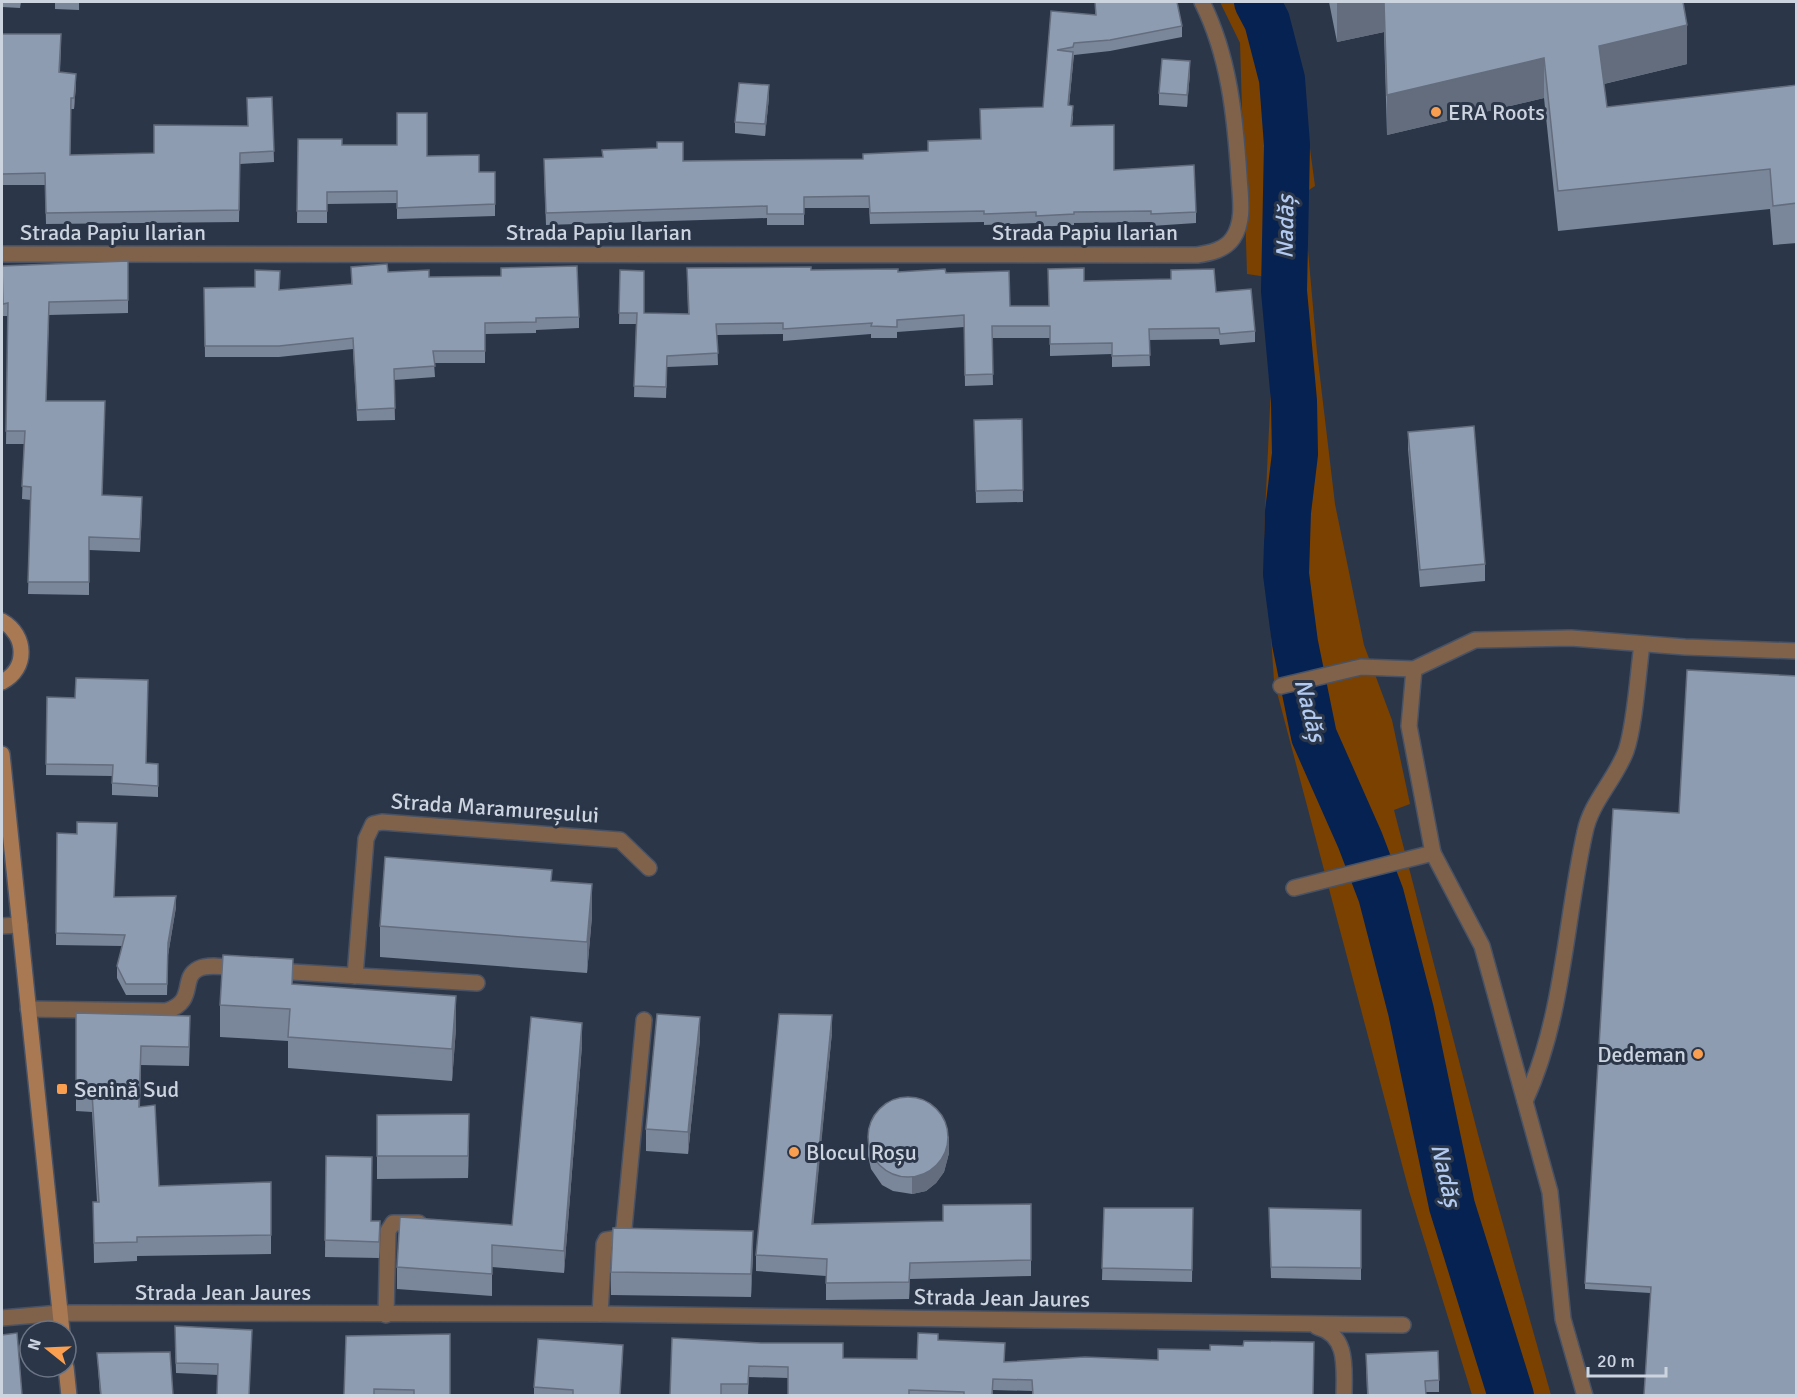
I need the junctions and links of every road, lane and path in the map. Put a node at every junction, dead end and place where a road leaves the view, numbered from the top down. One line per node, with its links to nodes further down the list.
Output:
1 (1202, 2): 2 (street, Strada Papiu Ilarian)
2 (2, 254)
3 (2, 621): 7 (main road)
4 (1642, 644): 5 (street); 6 (street); 19 (street)
5 (1797, 651)
6 (1414, 669): 8 (street); 10 (street)
7 (2, 682)
8 (1281, 686)
9 (2, 754): 13 (main road)
10 (1433, 853): 12 (street); 19 (street)
11 (650, 868): 15 (street, Strada Maramureșului)
12 (1294, 888)
13 (20, 925): 14 (street); 17 (main road)
14 (2, 926)
15 (355, 976): 16 (street); 17 (street)
16 (477, 983)
17 (28, 1009): 21 (main road)
18 (644, 1020): 22 (street)
19 (1525, 1101): 31 (street)
20 (433, 1224): 23 (street)
21 (60, 1313): 23 (street, Strada Jean Jaures); 24 (street, Strada Jean Jaures); 25 (main road)
22 (600, 1314): 23 (street, Strada Jean Jaures); 26 (street, Strada Jean Jaures)
23 (386, 1315)
24 (2, 1318)
25 (61, 1319)
26 (1308, 1325): 27 (street, Strada Jean Jaures); 30 (street)
27 (1402, 1325)
28 (67, 1379): 29 (main road)
29 (69, 1395)
30 (1344, 1395)
31 (1585, 1395)

